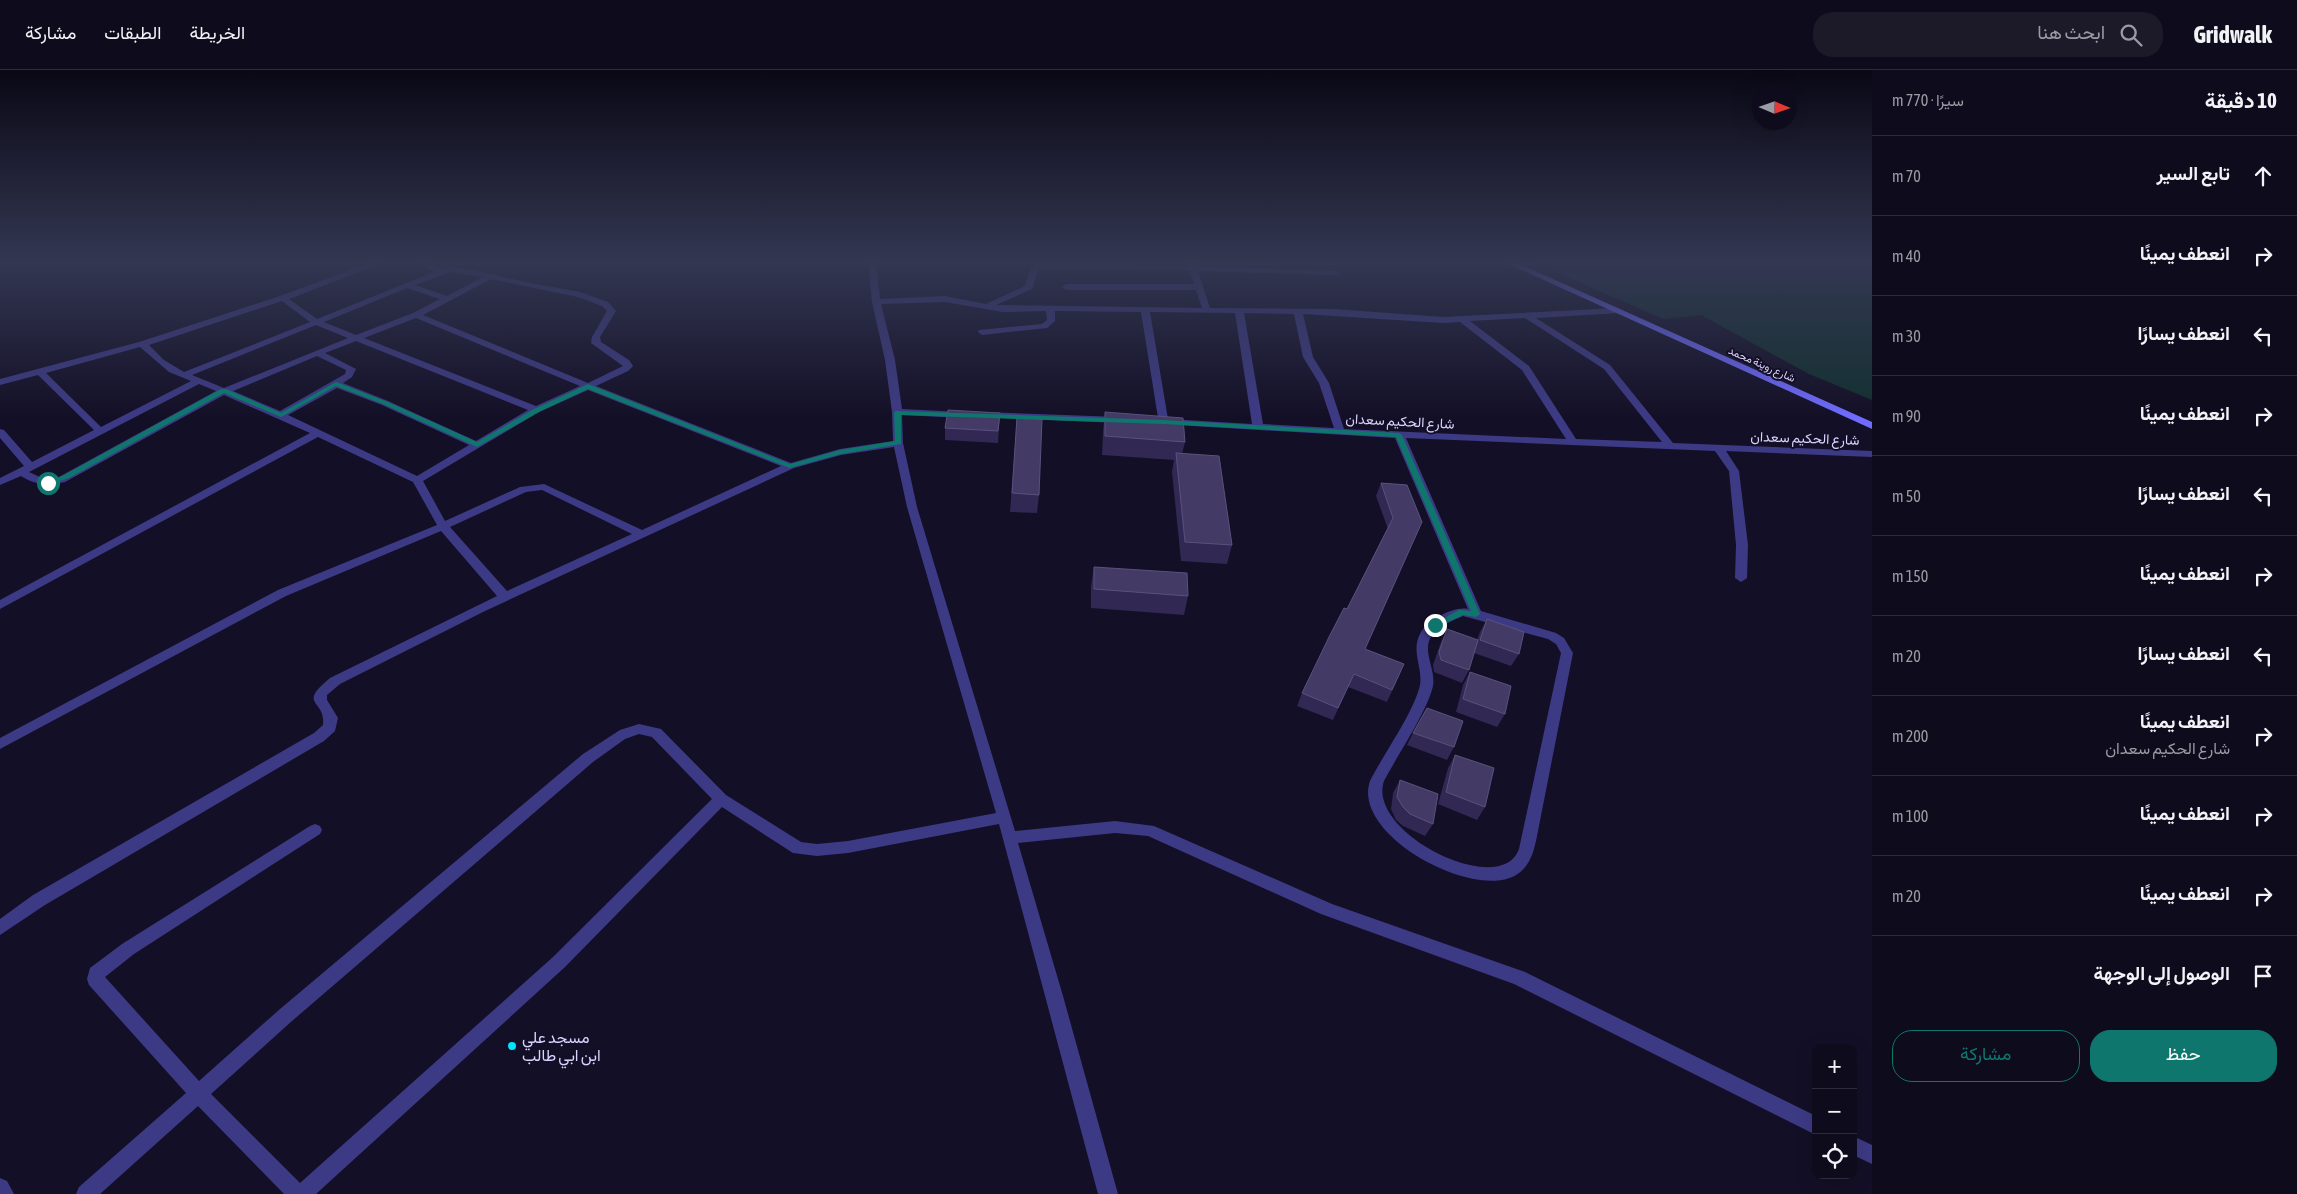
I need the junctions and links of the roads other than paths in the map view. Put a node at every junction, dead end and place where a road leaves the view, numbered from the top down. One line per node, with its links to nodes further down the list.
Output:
1 (236, 313): 20 (street)
2 (304, 313): 17 (street)
3 (338, 313): 17 (street)
4 (419, 313): 14 (street)
5 (611, 313): 27 (street)
6 (879, 313): 30 (street)
7 (1050, 313): 18 (street)
8 (1145, 313): 34 (street, شارع الحكيم سعدان)
9 (1239, 313): 34 (street)
10 (1298, 313): 36 (street)
11 (1349, 313): 16 (street)
12 (1573, 313): 15 (street)
13 (1621, 313): 33 (main road, شارع روينة محمد)
14 (416, 315): 19 (street); 27 (street)
15 (1528, 316): 16 (street); 43 (street)
16 (1463, 320): 40 (street)
17 (316, 322): 19 (street); 23 (street)
18 (982, 332)
19 (354, 338): 21 (street); 29 (street)
20 (142, 344): 22 (street); 23 (street)
21 (317, 353): 26 (street); 28 (street)
22 (39, 372): 25 (street); 35 (street)
23 (184, 376): 24 (street)
24 (199, 381): 28 (street); 35 (street)
25 (0, 382)
26 (336, 384): 31 (street); 42 (street)
27 (588, 386): 29 (street); 46 (street)
28 (224, 391): 31 (street); 47 (street)
29 (536, 410): 42 (street)
30 (897, 412): 32 (street); 41 (street)
31 (281, 415): 38 (street)
32 (1134, 421)
33 (1872, 426)
34 (1258, 428): 36 (street, شارع الحكيم سعدان)
35 (99, 430): 47 (street)
36 (1340, 431): 39 (street, شارع الحكيم سعدان)
37 (0, 432): 47 (street)
38 (318, 433): 48 (street); 54 (street)
39 (1399, 435): 40 (street, شارع الحكيم سعدان); 55 (street)
40 (1574, 442): 43 (street, شارع الحكيم سعدان)
41 (898, 443): 46 (street); 58 (street)
42 (477, 445): 48 (street)
43 (1670, 446): 44 (street, شارع الحكيم سعدان)
44 (1719, 449): 45 (street, شارع الحكيم سعدان); 52 (street)
45 (1872, 454)
46 (790, 466): 51 (street)
47 (26, 469): 49 (street)
48 (417, 480): 50 (street)
49 (0, 482)
50 (443, 526): 51 (street); 53 (street); 56 (street)
51 (641, 534): 53 (street)
52 (1741, 578)
53 (505, 597): 61 (street)
54 (0, 605)
55 (1476, 614): 55 (street)
56 (0, 744)
57 (721, 799): 58 (street); 62 (street); 70 (street)
58 (1005, 817): 60 (street)
59 (315, 830): 62 (street)
60 (1009, 838): 63 (street); 71 (street)
61 (0, 928)
62 (198, 1093): 68 (street); 69 (street)
63 (1812, 1124)
64 (1857, 1147): 65 (street)
65 (1872, 1155)
66 (0, 1188): 67 (street)
67 (4, 1194)
68 (86, 1194)
69 (297, 1194)
70 (302, 1194)
71 (1108, 1194)

